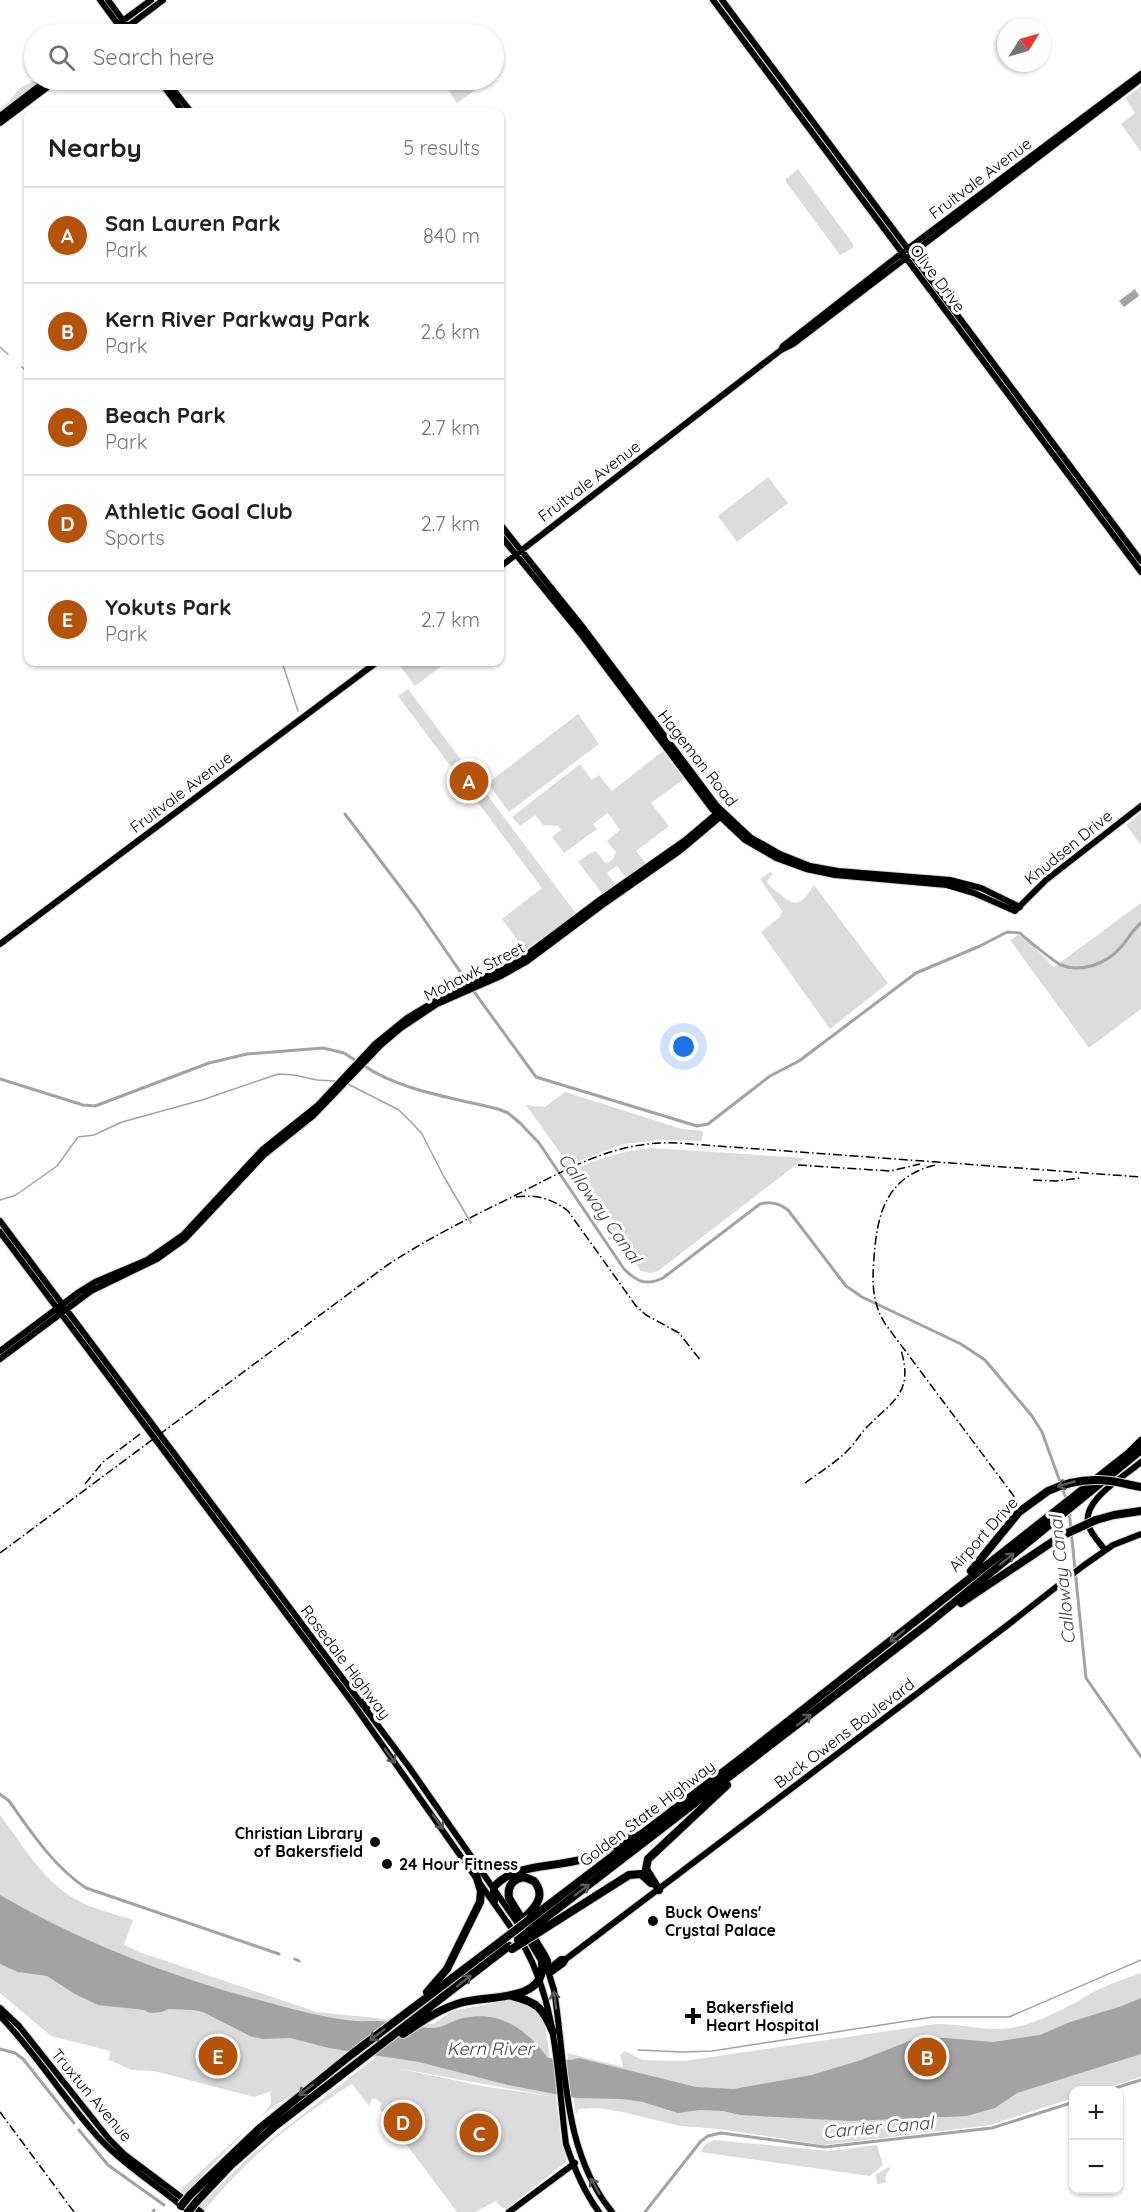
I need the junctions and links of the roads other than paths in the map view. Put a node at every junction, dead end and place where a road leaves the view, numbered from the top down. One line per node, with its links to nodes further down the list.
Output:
1 (100, 0): 7 (main road)
2 (108, 0): 7 (main road)
3 (151, 0): 7 (main road)
4 (163, 0): 8 (main road)
5 (713, 0): 9 (main road, Olive Drive)
6 (722, 0): 11 (main road, Olive Drive)
7 (121, 23)
8 (133, 24)
9 (758, 60): 11 (main road); 22 (main road, Olive Drive)
10 (1141, 74): 17 (main road, Fruitvale Avenue)
11 (780, 78): 23 (main road, Olive Drive)
12 (1141, 79): 17 (main road, Fruitvale Avenue)
13 (34, 90): 20 (main road)
14 (44, 90): 21 (main road)
15 (169, 90): 18 (main road)
16 (173, 90): 19 (main road)
17 (1113, 98): 26 (main road, Fruitvale Avenue)
18 (180, 108)
19 (188, 108)
20 (0, 116)
21 (0, 123)
22 (806, 123): 23 (main road); 24 (main road, Olive Drive)
23 (825, 139): 25 (main road, Olive Drive)
24 (848, 180): 25 (main road); 26 (main road, Olive Drive)
25 (866, 194): 26 (main road, Olive Drive)
26 (907, 253): 27 (main road, Fruitvale Avenue); 28 (main road, Fruitvale Avenue); 30 (main road, Olive Drive); 31 (main road, Olive Drive)
27 (824, 314): 28 (main road); 29 (main road, Fruitvale Avenue)
28 (816, 327): 29 (main road, Fruitvale Avenue)
29 (781, 350): 34 (main road, Fruitvale Avenue)
30 (1086, 499): 31 (main road); 37 (main road, Olive Drive)
31 (1106, 513): 35 (main road, Olive Drive)
32 (504, 530): 34 (main road, Hageman Road)
33 (504, 539): 34 (main road, Hageman Road)
34 (518, 552): 36 (main road, Fruitvale Avenue); 38 (main road, Hageman Road); 39 (main road, Hageman Road)
35 (1141, 561)
36 (504, 564)
37 (1141, 572)
38 (541, 585): 39 (main road); 41 (main road, Hageman Road)
39 (563, 604): 42 (main road, Hageman Road)
40 (372, 666): 50 (main road, Fruitvale Avenue)
41 (624, 692): 42 (main road); 43 (main road, Hageman Road)
42 (646, 712): 44 (main road, Hageman Road)
43 (676, 760): 44 (main road); 46 (main road, Hageman Road)
44 (698, 780): 46 (main road, Hageman Road)
45 (1141, 806): 47 (main road, Knudsen Drive)
46 (719, 815): 47 (main road, Hageman Road); 48 (main road); 49 (main road, Mohawk Street)
47 (1018, 909)
48 (582, 914): 49 (main road); 51 (main road)
49 (552, 942): 52 (main road, Mohawk Street)
50 (0, 944)
51 (525, 956): 52 (main road); 53 (main road)
52 (498, 977): 53 (main road, Mohawk Street)
53 (472, 986): 54 (main road, Mohawk Street); 54 (main road)
54 (415, 1015): 55 (main road, Mohawk Street); 55 (main road, Mohawk Street)
55 (361, 1062): 58 (main road, Mohawk Street)
56 (0, 1221): 58 (main road, Rosedale Highway)
57 (0, 1232): 58 (main road, Rosedale Highway)
58 (62, 1309): 59 (main road, Mohawk Street); 60 (main road, Mohawk Street); 72 (main road, Rosedale Highway); 73 (main road, Rosedale Highway)
59 (0, 1351)
60 (0, 1359)
61 (1141, 1441): 64 (highway, Golden State Highway)
62 (1141, 1450): 64 (highway, Golden State Highway)
63 (1141, 1462): 69 (main road)
64 (1108, 1474): 68 (highway, Golden State Highway)
65 (1141, 1487): 70 (highway, Airport Drive, one-way to 70, bridge)
66 (1141, 1511): 71 (highway, Airport Drive, bridge)
67 (1141, 1534): 69 (main road, Buck Owens Boulevard)
68 (1028, 1537): 70 (highway, Golden State Highway); 71 (highway, Golden State Highway, one-way to 68)
69 (1105, 1550): 82 (main road, Buck Owens Boulevard)
70 (923, 1615): 77 (highway, Golden State Highway, one-way to 77)
71 (929, 1623): 77 (highway, Golden State Highway, one-way to 71)
72 (300, 1632): 73 (main road); 75 (main road, Rosedale Highway)
73 (309, 1636): 76 (main road, Rosedale Highway)
74 (367, 1697): 76 (main road)
75 (354, 1706): 76 (main road); 80 (main road, Rosedale Highway, one-way to 80)
76 (389, 1741): 81 (main road, Rosedale Highway)
77 (755, 1753): 78 (highway, Golden State Highway)
78 (742, 1763): 79 (highway, Golden State Highway); 82 (highway); 84 (highway, Golden State Highway, one-way to 78)
79 (666, 1814): 81 (highway); 84 (highway, Golden State Highway)
80 (476, 1875): 83 (main road, Rosedale Highway); 89 (highway)
81 (494, 1887): 83 (highway); 85 (main road, Rosedale Highway)
82 (658, 1890): 84 (highway); 85 (main road, Buck Owens Boulevard)
83 (494, 1901): 85 (main road, Rosedale Highway)
84 (533, 1923): 85 (highway); 89 (highway, Golden State Highway, bridge); 91 (highway, Golden State Highway, one-way to 84, bridge)
85 (543, 1971): 86 (highway); 90 (main road, Rosedale Highway); 92 (main road, Rosedale Highway, one-way to 85)
86 (510, 1995): 90 (highway); 91 (highway)
87 (0, 2008): 96 (main road, Truxtun Avenue)
88 (0, 2016): 93 (main road, Truxtun Avenue)
89 (402, 2016): 97 (highway, Golden State Highway, one-way to 97)
90 (553, 2032): 92 (main road, Rosedale Highway)
91 (388, 2040): 97 (highway, Golden State Highway)
92 (558, 2048): 94 (main road, Rosedale Highway); 95 (main road, Rosedale Highway)
93 (121, 2159): 96 (main road); 98 (main road, Truxtun Avenue)
94 (581, 2159): 95 (main road); 102 (main road, Rosedale Highway, one-way to 94)
95 (573, 2165): 100 (main road); 101 (main road, Rosedale Highway)
96 (153, 2175): 99 (main road, Truxtun Avenue)
97 (194, 2198): 98 (highway, Golden State Highway, bridge)
98 (183, 2211)
99 (201, 2212)
100 (509, 2212)
101 (599, 2212)
102 (612, 2212)

